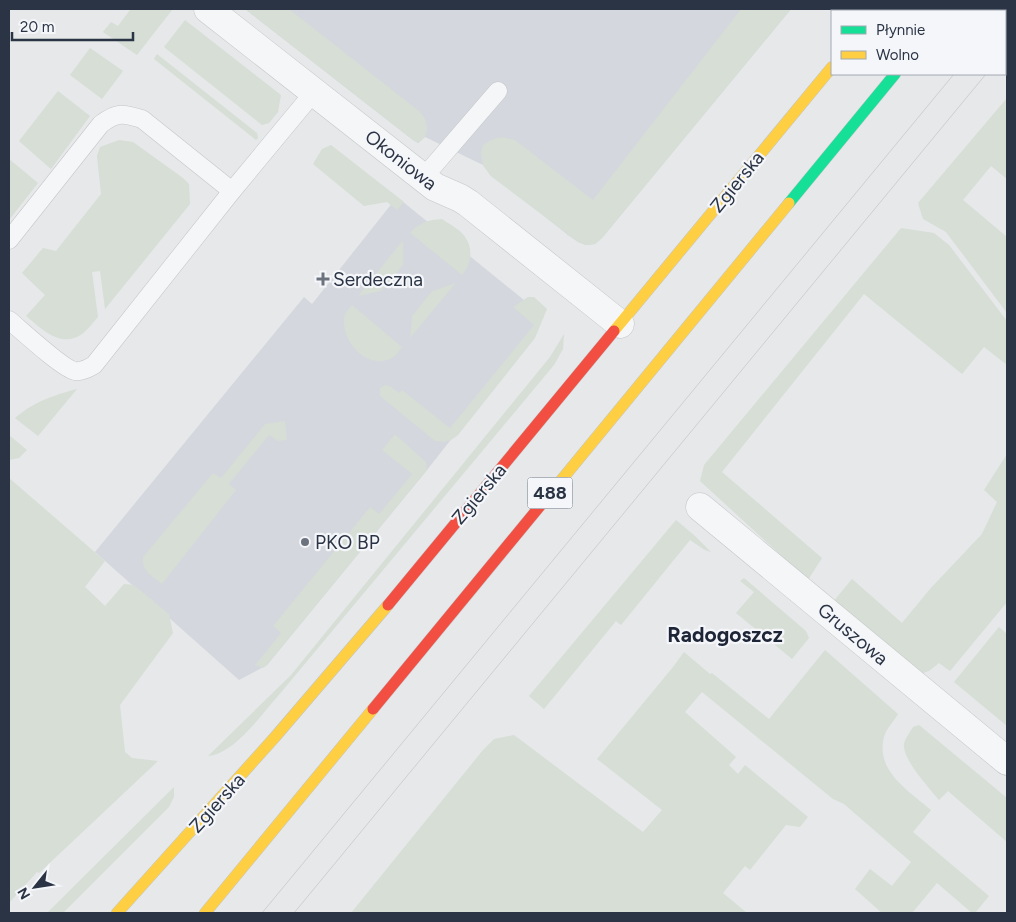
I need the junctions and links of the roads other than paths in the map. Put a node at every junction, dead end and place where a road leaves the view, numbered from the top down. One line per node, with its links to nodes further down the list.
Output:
1 (208, 9): 4 (street, Okoniowa)
2 (831, 68): 10 (main road, Zgierska / 488)
3 (894, 75): 14 (main road, 488)
4 (314, 92): 6 (street, Okoniowa); 7 (lane)
5 (498, 92): 6 (lane)
6 (423, 178): 10 (street, Okoniowa)
7 (232, 192): 8 (lane); 9 (lane)
8 (9, 240)
9 (9, 320)
10 (620, 324): 13 (main road, Zgierska / 488)
11 (700, 507): 12 (street, Gruszowa)
12 (1007, 761)
13 (117, 913)
14 (205, 913)

